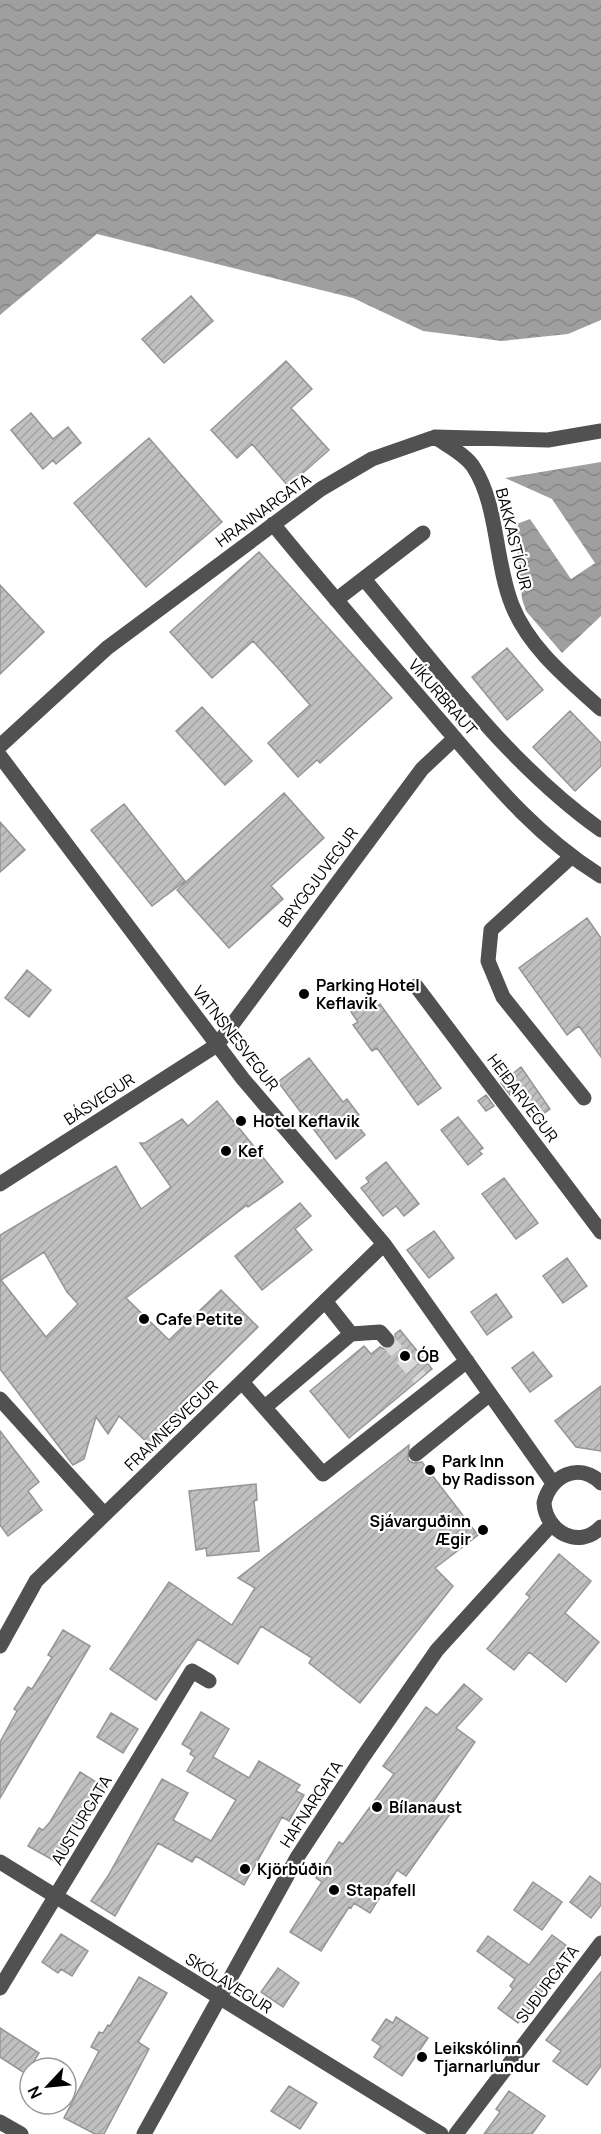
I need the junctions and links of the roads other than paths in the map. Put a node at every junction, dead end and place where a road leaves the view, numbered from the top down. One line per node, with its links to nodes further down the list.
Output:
1 (601, 431): 2 (street, HRANNARGATA)
2 (435, 437): 3 (street, HRANNARGATA); 7 (street, BAKKASTÍGUR)
3 (273, 524): 6 (street, VÍKURBRAUT); 9 (street, HRANNARGATA)
4 (423, 533): 5 (street)
5 (364, 579): 6 (street); 11 (street)
6 (336, 600): 8 (street, VÍKURBRAUT)
7 (601, 709)
8 (454, 738): 12 (street, VÍKURBRAUT); 15 (street, BRYGGJUVEGUR)
9 (0, 746)
10 (0, 756): 15 (street, VATNSNESVEGUR)
11 (601, 830)
12 (571, 857): 13 (street, VÍKURBRAUT); 16 (street)
13 (599, 872)
14 (416, 986): 18 (street, HEIÐARVEGUR)
15 (217, 1045): 17 (street, BÁSVEGUR); 19 (street, VATNSNESVEGUR)
16 (584, 1098)
17 (0, 1184)
18 (601, 1232)
19 (384, 1244): 20 (street, FRAMNESVEGUR); 23 (street, VATNSNESVEGUR)
20 (325, 1301): 21 (street); 24 (street, FRAMNESVEGUR)
21 (351, 1334): 22 (street); 27 (street)
22 (387, 1341)
23 (467, 1361): 25 (street, VATNSNESVEGUR); 27 (street)
24 (242, 1382): 27 (street); 31 (street, FRAMNESVEGUR)
25 (490, 1394): 28 (street); 29 (street, VATNSNESVEGUR)
26 (0, 1399): 31 (street)
27 (265, 1407)
28 (416, 1454)
29 (553, 1483): 30 (street); 32 (street)
30 (601, 1483)
31 (104, 1514): 34 (street, FRAMNESVEGUR)
32 (551, 1524): 33 (street); 40 (street, HAFNARGATA)
33 (600, 1531)
34 (0, 1646)
35 (209, 1681): 37 (street, AUSTURGATA)
36 (0, 1862): 37 (street, SKÓLAVEGUR)
37 (56, 1896): 39 (street, AUSTURGATA); 40 (street, SKÓLAVEGUR)
38 (601, 1943): 45 (street, SUÐURGATA)
39 (0, 1988)
40 (219, 1998): 43 (street, HAFNARGATA); 44 (street, SKÓLAVEGUR)
41 (0, 2122): 42 (street)
42 (21, 2134)
43 (144, 2134)
44 (441, 2134)
45 (456, 2134)

